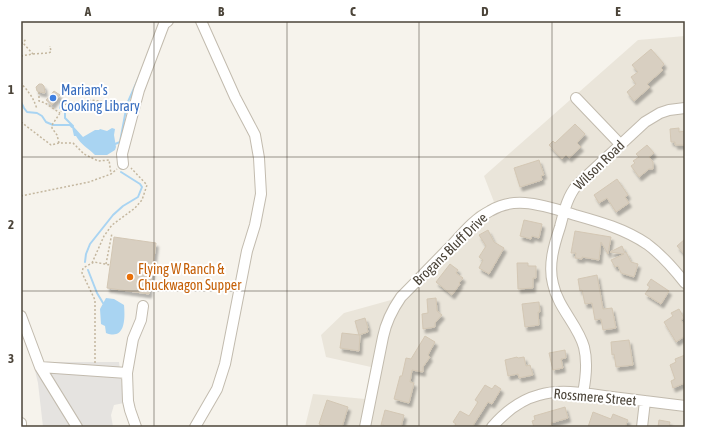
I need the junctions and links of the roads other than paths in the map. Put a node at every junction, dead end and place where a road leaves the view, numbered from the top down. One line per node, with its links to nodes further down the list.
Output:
1 (168, 21): 6 (street)
2 (201, 21): 20 (street)
3 (576, 98): 5 (street)
4 (685, 108): 5 (street, Wilson Road)
5 (620, 144): 7 (street, Wilson Road)
6 (123, 164)
7 (564, 212): 8 (street, Brogans Bluff Drive); 13 (street, Wilson Road); 21 (street, Brogans Bluff Drive)
8 (685, 283)
9 (143, 306): 12 (street)
10 (21, 316): 11 (street)
11 (40, 367): 12 (street); 18 (street)
12 (127, 373): 19 (street)
13 (583, 393): 14 (street, Rossmere Street); 22 (street, Rossmere Street)
14 (645, 401): 15 (street, Rossmere Street); 23 (street)
15 (685, 406)
16 (21, 424): 17 (street)
17 (21, 427)
18 (77, 427)
19 (136, 427)
20 (195, 427)
21 (365, 427)
22 (492, 427)
23 (642, 427)

